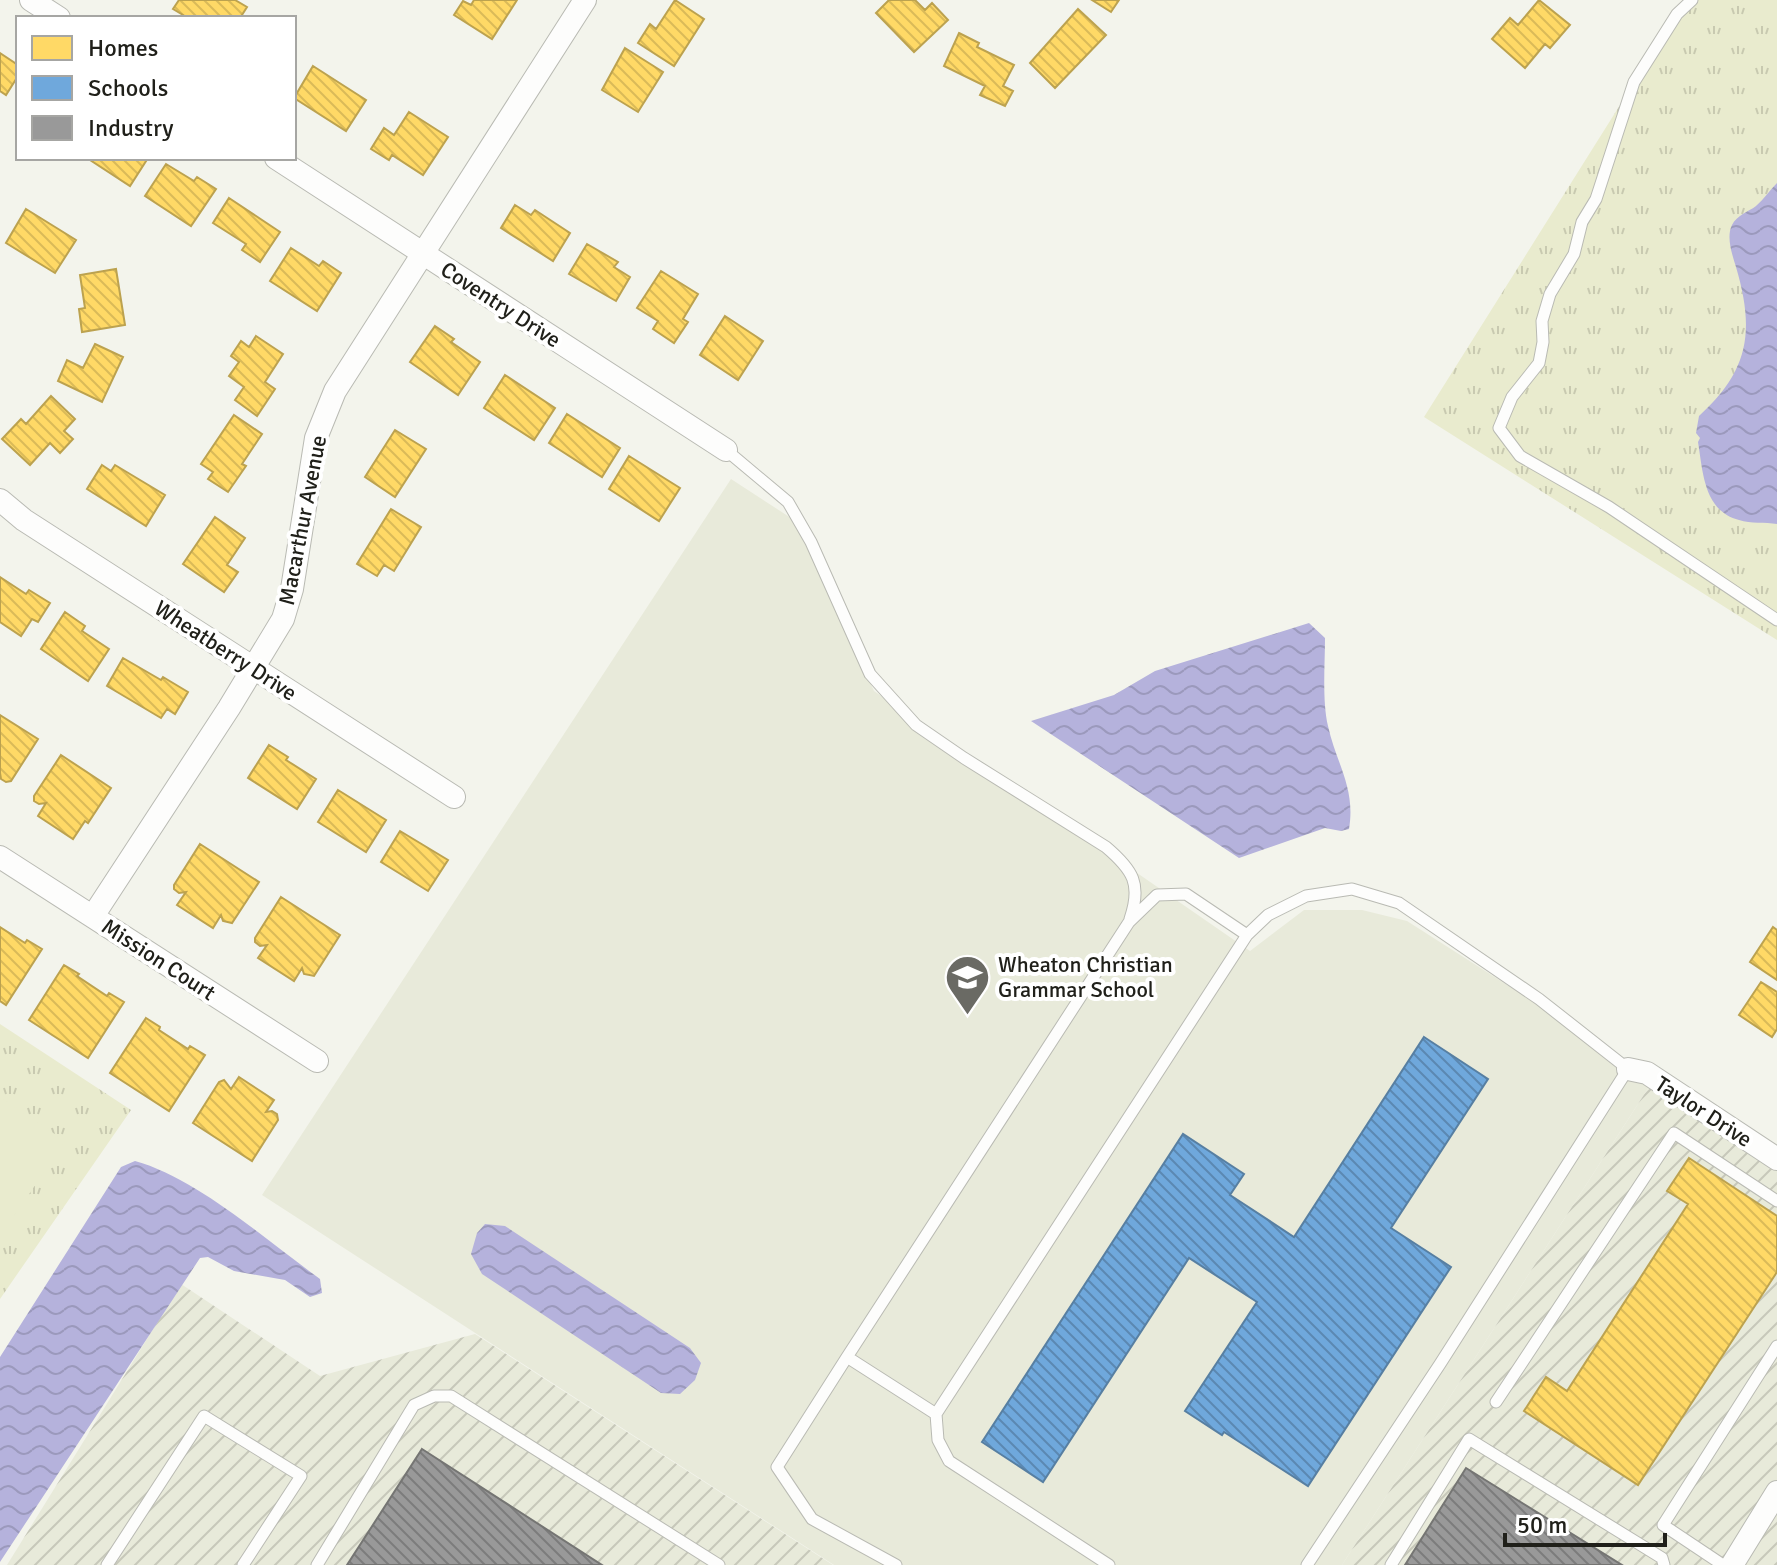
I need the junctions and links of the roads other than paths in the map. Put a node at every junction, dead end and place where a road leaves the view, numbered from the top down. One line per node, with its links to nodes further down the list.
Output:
1 (31, 0): 4 (street)
2 (585, 0): 6 (street, Macarthur Avenue)
3 (1692, 0): 9 (lane)
4 (56, 16)
5 (279, 160): 6 (street, Coventry Drive)
6 (422, 253): 7 (street, Coventry Drive); 10 (street, Macarthur Avenue)
7 (726, 450): 14 (lane)
8 (0, 500): 10 (street, Wheatberry Drive)
9 (1777, 620)
10 (254, 668): 11 (street, Wheatberry Drive); 13 (street, Macarthur Avenue)
11 (454, 797)
12 (0, 857): 13 (street, Mission Court)
13 (93, 916): 16 (street, Mission Court)
14 (1129, 922): 15 (lane); 21 (lane)
15 (1247, 935): 17 (lane); 23 (lane)
16 (317, 1061)
17 (1628, 1069): 18 (street, Taylor Drive); 31 (lane)
18 (1773, 1148)
19 (1777, 1201): 22 (lane)
20 (1777, 1346): 34 (lane)
21 (847, 1357): 23 (lane); 29 (lane)
22 (1496, 1402)
23 (936, 1414): 30 (lane)
24 (1777, 1492): 35 (street)
25 (107, 1565): 26 (lane)
26 (243, 1565)
27 (317, 1565): 28 (lane)
28 (719, 1565)
29 (896, 1565)
30 (1109, 1565)
31 (1307, 1565)
32 (1391, 1565): 33 (lane)
33 (1664, 1565)
34 (1723, 1565)
35 (1732, 1565)

